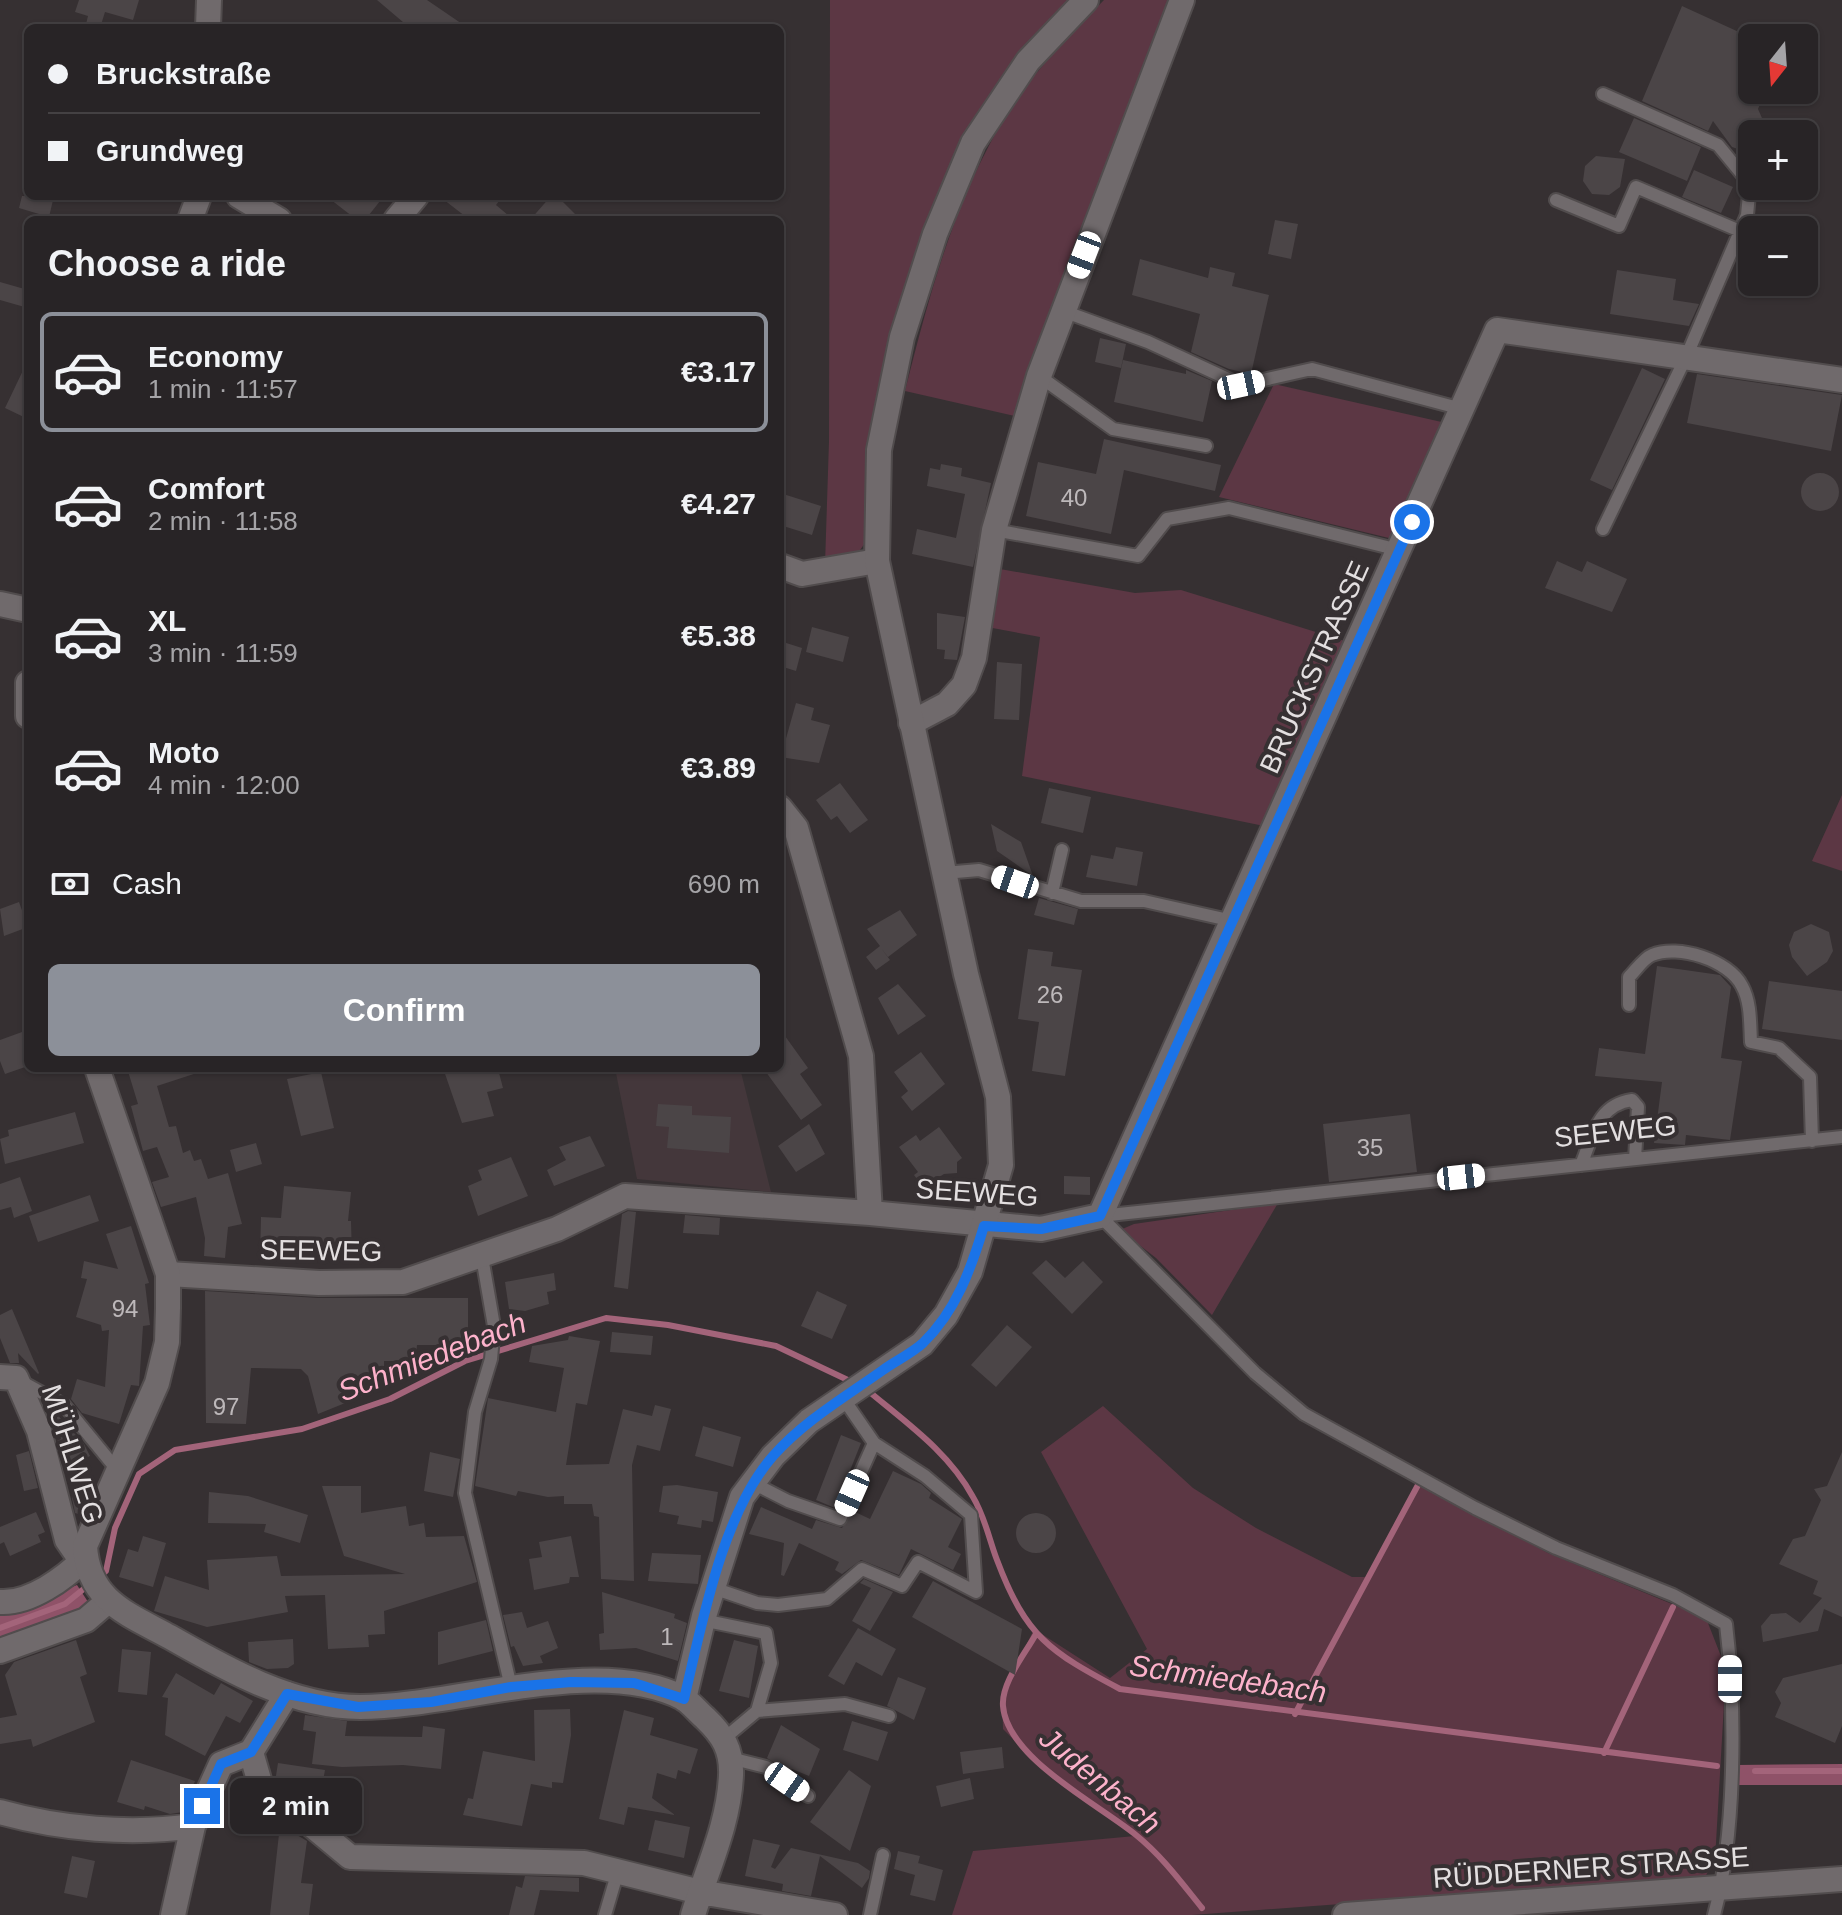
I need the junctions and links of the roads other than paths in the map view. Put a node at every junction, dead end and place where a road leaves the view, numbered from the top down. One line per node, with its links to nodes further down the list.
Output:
1 (209, 0): 4 (street)
2 (1086, 0): 23 (street)
3 (1182, 0): 14 (street)
4 (208, 24)
5 (1603, 94): 11 (lane)
6 (246, 200): 9 (street)
7 (413, 200): 10 (street)
8 (1556, 200): 12 (lane)
9 (272, 216)
10 (399, 216)
11 (1747, 216)
12 (1738, 230)
13 (1738, 236): 15 (lane)
14 (1063, 311): 16 (street); 18 (lane)
15 (1687, 355): 17 (street, BRUCKSTRASSE); 18 (street, BRUCKSTRASSE); 20 (lane)
16 (1039, 376): 19 (lane); 21 (street)
17 (1842, 380)
18 (1462, 409): 22 (street, BRUCKSTRASSE)
19 (1206, 446)
20 (1603, 529)
21 (994, 530): 22 (lane); 27 (street)
22 (1399, 550): 32 (street, BRUCKSTRASSE)
23 (877, 561): 24 (street); 27 (street)
24 (784, 567)
25 (0, 604): 26 (street)
26 (24, 609)
27 (911, 723): 30 (street)
28 (784, 813): 39 (street)
29 (1062, 850): 31 (lane)
30 (944, 873): 31 (lane); 41 (street)
31 (1052, 893): 32 (lane)
32 (1233, 921): 40 (street, BRUCKSTRASSE)
33 (1629, 1005): 36 (lane)
34 (98, 1072): 43 (street)
35 (1842, 1137): 36 (lane, SEEWEG)
36 (1812, 1141): 37 (lane, SEEWEG)
37 (1635, 1159): 38 (lane, SEEWEG); 38 (lane)
38 (1581, 1165): 40 (lane, SEEWEG)
39 (870, 1213): 41 (street, SEEWEG); 42 (street, SEEWEG)
40 (1100, 1216): 41 (street, SEEWEG); 68 (lane)
41 (984, 1226): 45 (street)
42 (482, 1257): 43 (street, SEEWEG); 55 (lane)
43 (168, 1274): 47 (street)
44 (8, 1378): 47 (lane); 49 (street, MÜHLWEG)
45 (845, 1397): 46 (lane); 48 (street)
46 (874, 1443): 48 (lane); 50 (lane)
47 (118, 1471): 49 (street)
48 (753, 1483): 50 (street)
49 (87, 1565): 51 (street, MÜHLWEG); 52 (street)
50 (713, 1588): 53 (street)
51 (104, 1598): 54 (street); 56 (street)
52 (0, 1602)
53 (702, 1620): 57 (street); 58 (lane)
54 (0, 1651)
55 (511, 1687): 56 (street); 57 (street)
56 (287, 1694): 61 (street)
57 (684, 1699): 60 (street)
58 (757, 1711): 59 (lane); 60 (lane)
59 (889, 1716)
60 (727, 1748): 62 (lane); 69 (street)
61 (251, 1752): 64 (street); 66 (street)
62 (808, 1796)
63 (0, 1812): 64 (street)
64 (193, 1826): 70 (street)
65 (883, 1855): 73 (lane)
66 (618, 1871): 69 (street); 71 (lane)
67 (1842, 1879): 68 (street, RÜDDERNER STRASSE)
68 (1721, 1887): 74 (street, RÜDDERNER STRASSE); 75 (lane)
69 (697, 1904): 72 (street)
70 (173, 1915)
71 (605, 1915)
72 (835, 1915)
73 (870, 1915)
74 (1345, 1915)
75 (1714, 1915)

